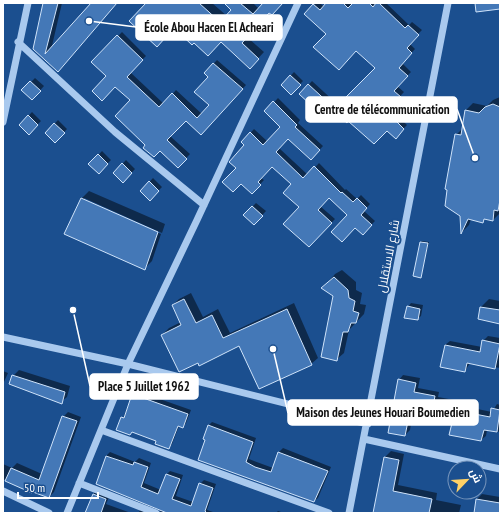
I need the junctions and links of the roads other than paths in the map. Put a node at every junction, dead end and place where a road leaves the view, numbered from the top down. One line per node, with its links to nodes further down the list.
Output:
1 (28, 3): 4 (street)
2 (298, 3): 6 (street)
3 (448, 3): 9 (street, شارع الاستقلال)
4 (18, 42): 5 (street); 6 (street)
5 (3, 122)
6 (204, 205): 8 (street)
7 (3, 337): 8 (street)
8 (128, 364): 9 (street); 10 (street)
9 (368, 424): 11 (street, شارع الاستقلال)
10 (101, 430): 13 (street); 18 (street)
11 (364, 439): 12 (street); 19 (street, شارع الاستقلال)
12 (500, 469)
13 (80, 483): 16 (street); 17 (street)
14 (3, 491): 15 (street)
15 (49, 513)
16 (67, 513)
17 (156, 513)
18 (329, 513)
19 (349, 513)

